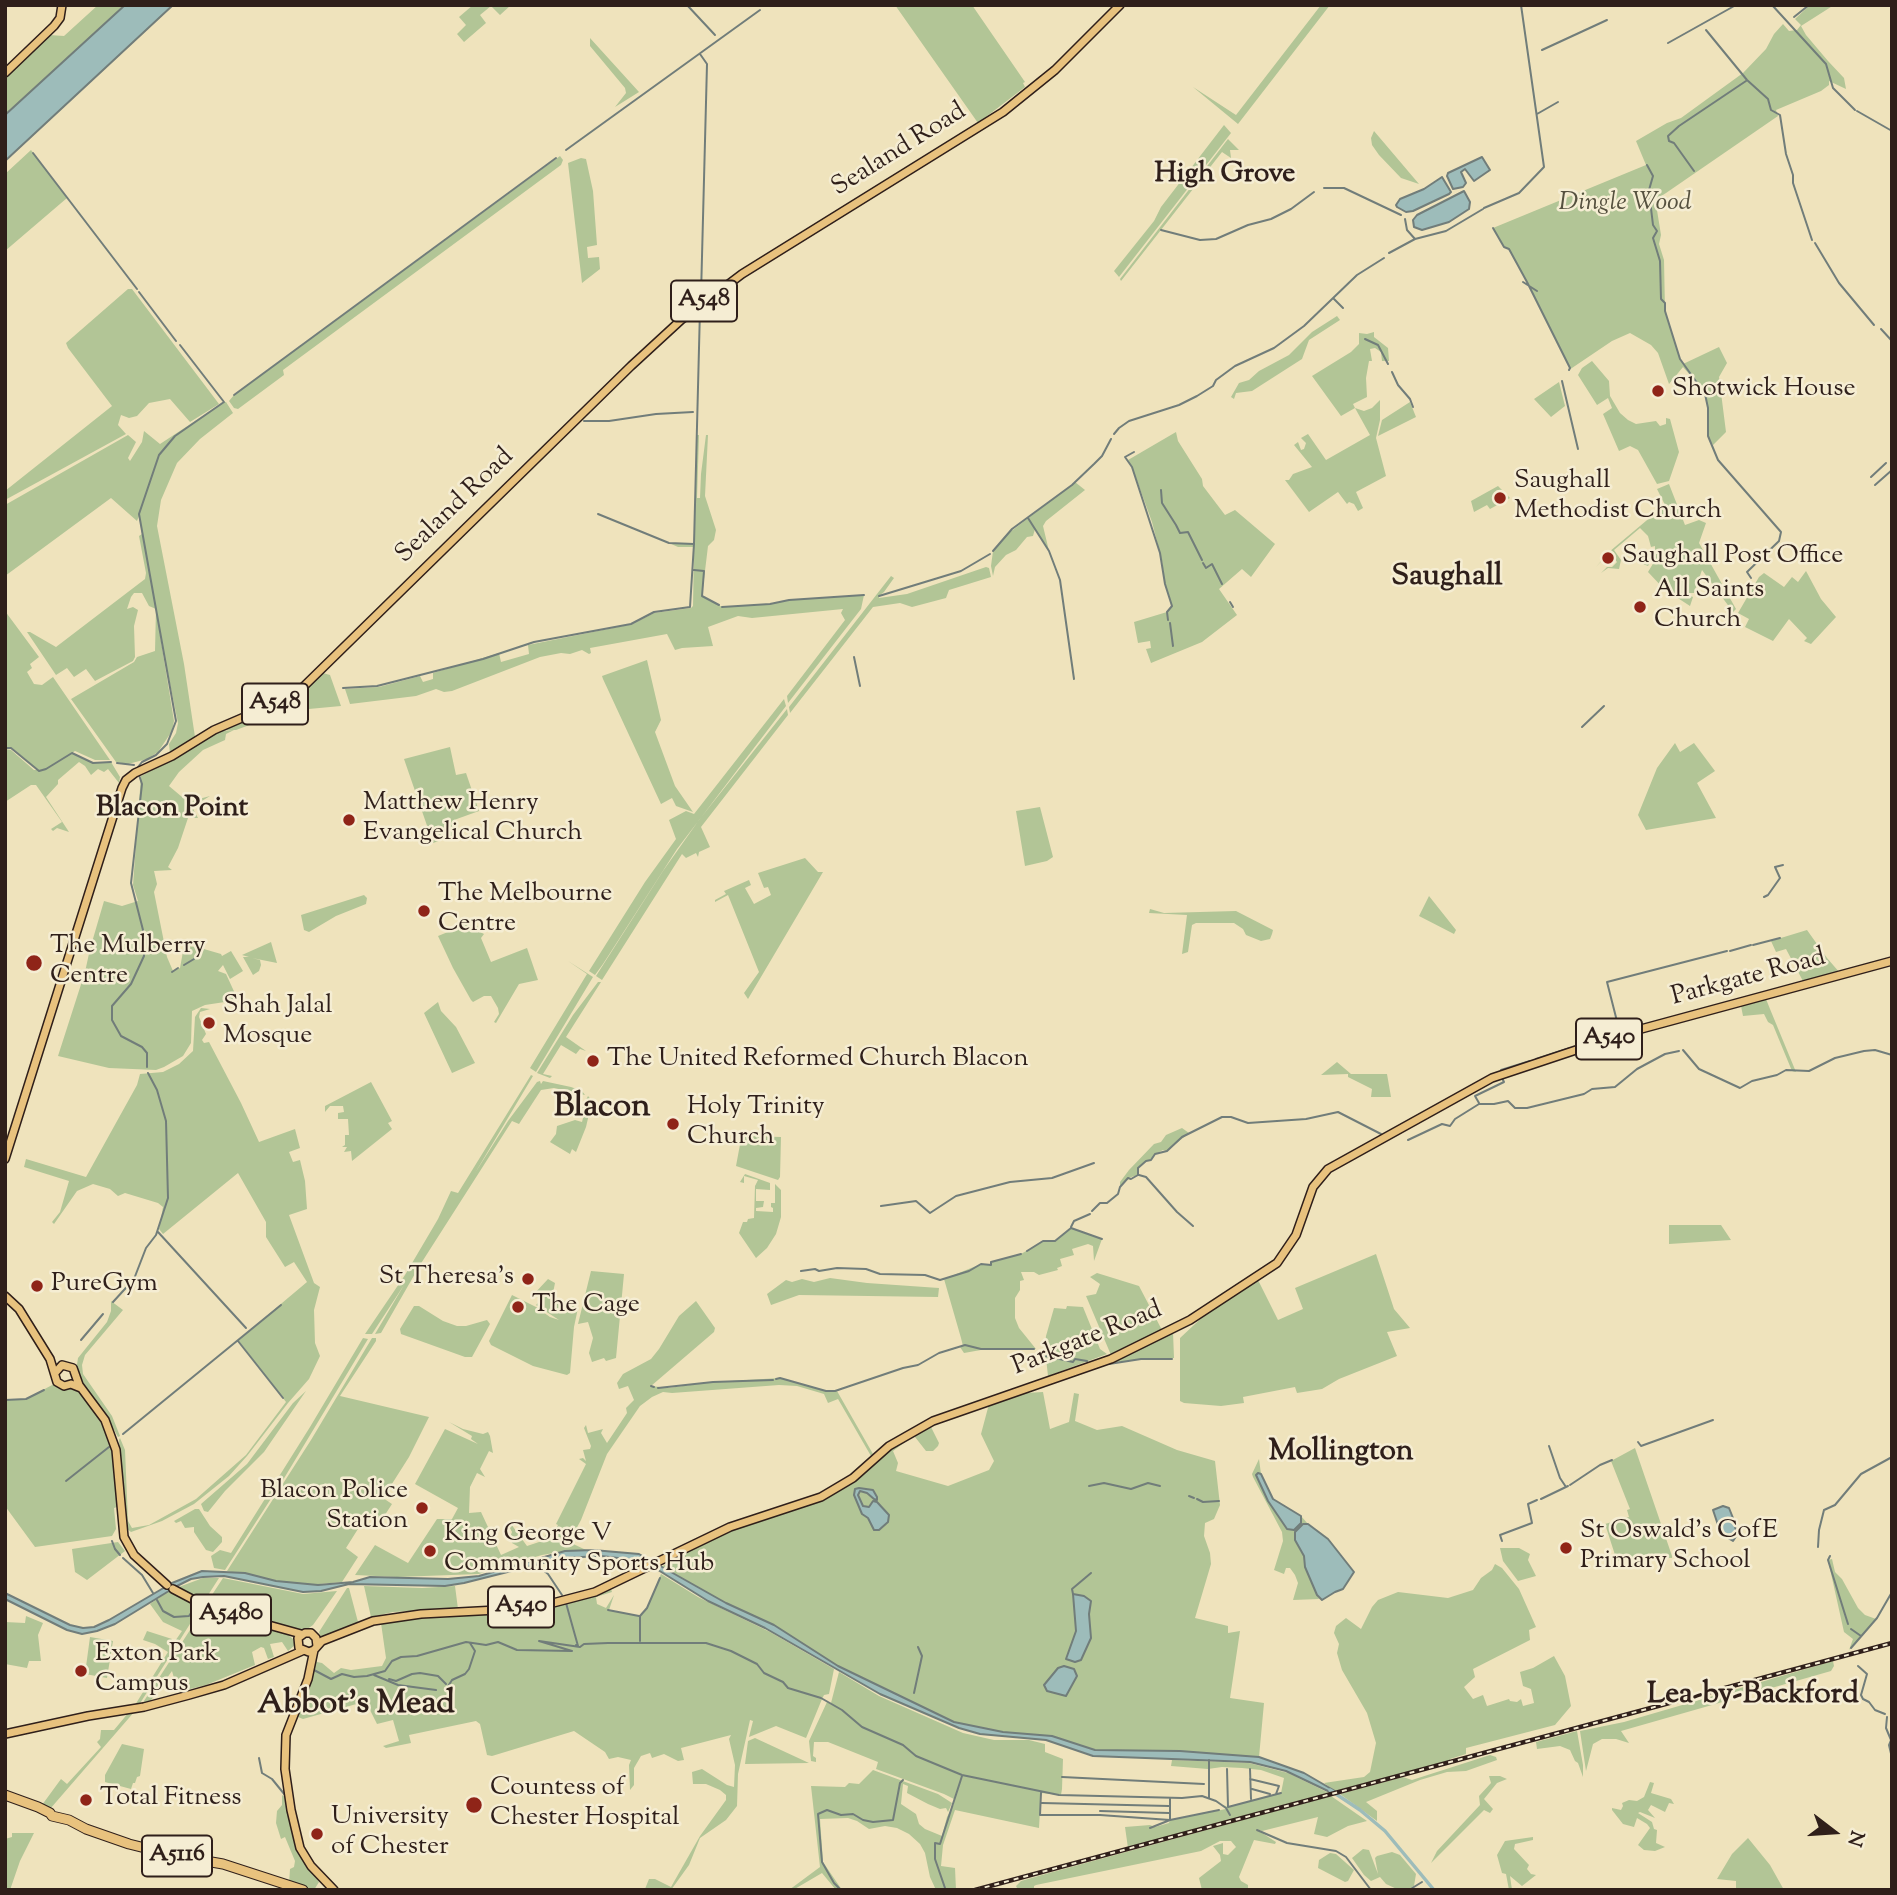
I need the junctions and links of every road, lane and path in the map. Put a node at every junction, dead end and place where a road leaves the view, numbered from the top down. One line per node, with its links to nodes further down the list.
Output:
1 (62, 5): 3 (main road)
2 (1120, 5): 5 (main road, Sealand Road / A548)
3 (5, 74)
4 (1892, 961): 13 (main road, Parkgate Road / A540)
5 (5, 1159)
6 (5, 1296): 7 (main road)
7 (50, 1359): 8 (main road, A5480); 9 (main road)
8 (62, 1365): 9 (main road); 10 (main road, A5480)
9 (55, 1373): 11 (main road, A5480)
10 (75, 1375): 11 (main road); 12 (main road, A5480)
11 (71, 1384): 12 (main road, A5480)
12 (81, 1389): 13 (main road, A5480)
13 (308, 1645): 14 (main road, Parkgate Road / A540); 16 (main road, A5480)
14 (5, 1734)
15 (5, 1795): 18 (highway, A5116)
16 (329, 1886): 17 (main road, A5480)
17 (320, 1889)
18 (303, 1890)

